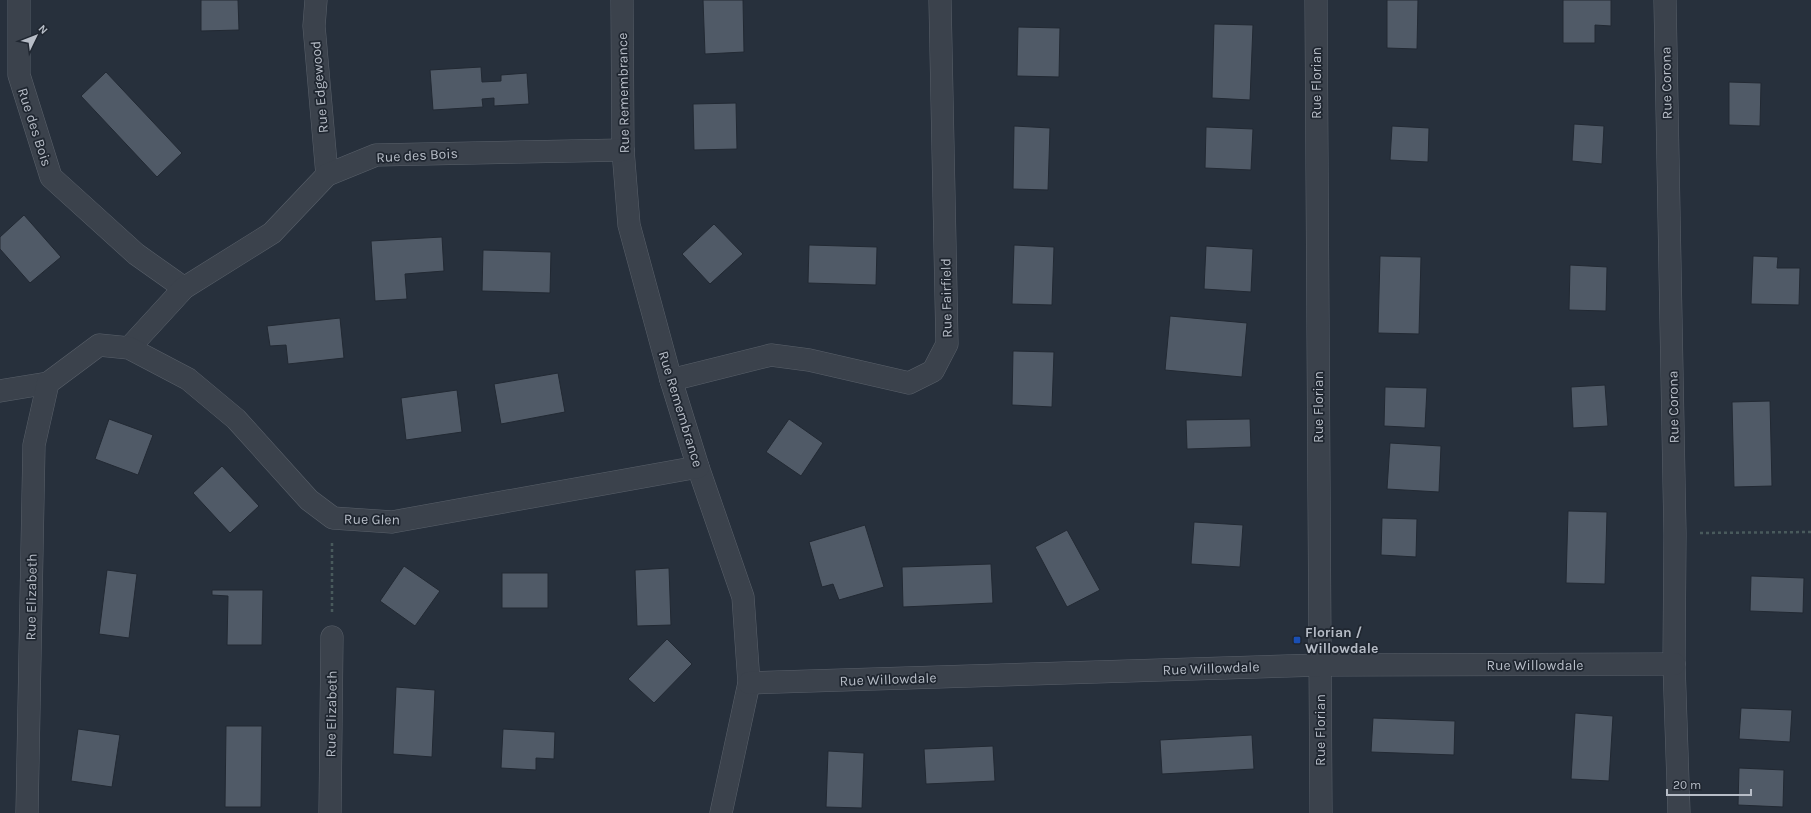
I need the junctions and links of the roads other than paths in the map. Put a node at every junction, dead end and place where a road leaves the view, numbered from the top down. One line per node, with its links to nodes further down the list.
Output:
1 (18, 0): 9 (street, Rue des Bois)
2 (316, 0): 8 (street, Rue Edgewood)
3 (622, 0): 7 (street, Rue Remembrance)
4 (940, 0): 11 (street, Rue Fairfield)
5 (1316, 0): 17 (street, Rue Florian)
6 (1665, 0): 16 (street, Rue Corona)
7 (623, 150): 8 (street, Rue des Bois); 11 (street, Rue Remembrance)
8 (327, 175): 9 (street, Rue des Bois)
9 (184, 288): 10 (street, Rue des Bois)
10 (129, 348): 12 (street); 14 (street, Rue Glen)
11 (671, 380): 14 (street, Rue Remembrance)
12 (48, 383): 13 (street); 19 (street, Rue Elizabeth)
13 (0, 391)
14 (698, 467): 18 (street, Rue Remembrance)
15 (332, 637): 20 (street, Rue Elizabeth)
16 (1674, 664): 17 (street, Rue Willowdale); 23 (street, Rue Corona)
17 (1320, 665): 18 (street, Rue Willowdale); 22 (street, Rue Florian)
18 (749, 683): 21 (street, Rue Remembrance)
19 (27, 813)
20 (330, 813)
21 (721, 813)
22 (1321, 813)
23 (1679, 813)

